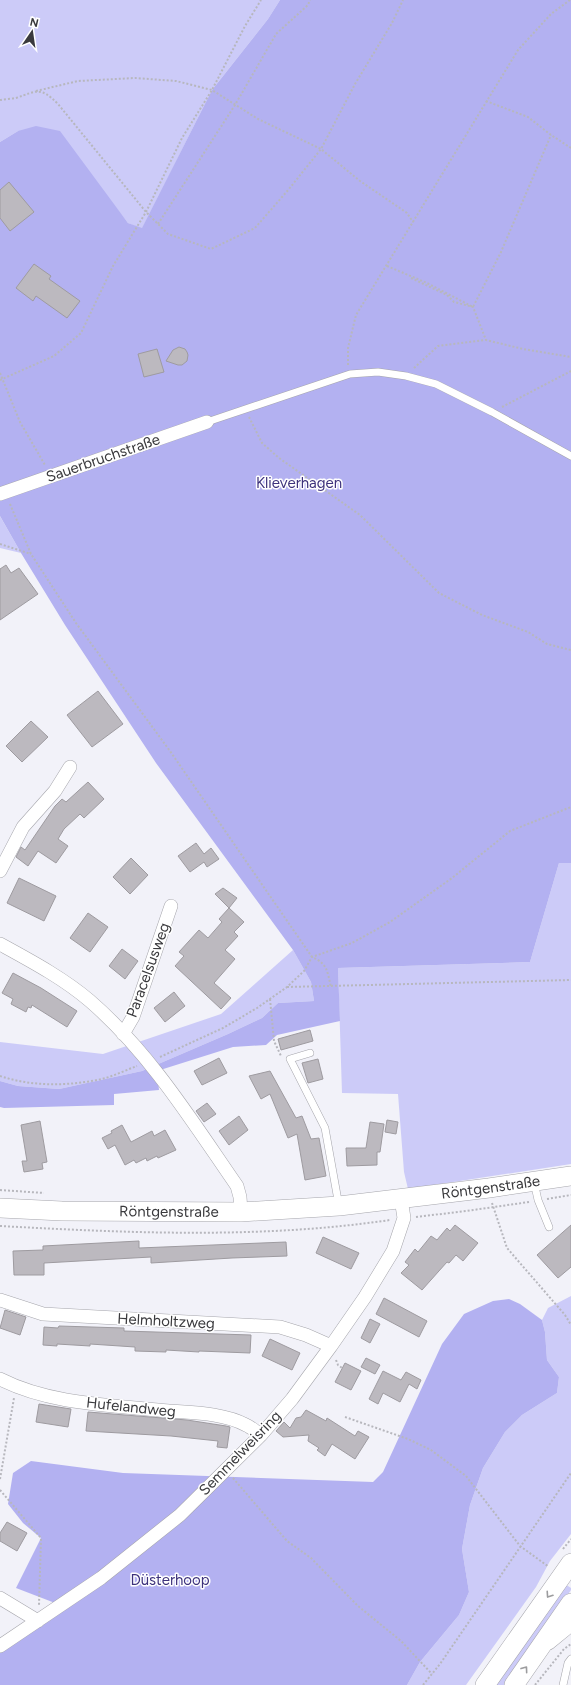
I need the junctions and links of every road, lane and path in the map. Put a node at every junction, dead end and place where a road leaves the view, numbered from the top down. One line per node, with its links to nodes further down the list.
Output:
1 (261, 0): 5 (path)
2 (310, 0): 9 (path)
3 (403, 0): 12 (path)
4 (570, 0): 8 (path)
5 (212, 90): 6 (path); 9 (path); 13 (path)
6 (32, 92): 7 (path); 13 (path)
7 (0, 100)
8 (486, 101): 10 (path); 14 (path)
9 (235, 105): 12 (path); 15 (path)
10 (551, 135): 11 (path); 17 (path)
11 (571, 148)
12 (321, 149): 14 (path); 15 (path)
13 (146, 212): 15 (path); 24 (path)
14 (413, 222): 16 (path)
15 (158, 224)
16 (387, 266): 17 (path); 22 (path)
17 (473, 307): 18 (path)
18 (486, 340): 19 (path); 23 (path)
19 (571, 357)
20 (571, 371): 26 (path)
21 (0, 373): 24 (path)
22 (350, 374): 23 (lane); 25 (lane)
23 (406, 376): 26 (lane)
24 (1, 380): 29 (path)
25 (244, 408): 27 (lane); 33 (path)
26 (492, 412): 28 (lane)
27 (207, 422): 29 (street, Sauerbruchstraße)
28 (571, 456)
29 (51, 476): 30 (street, Sauerbruchstraße)
30 (3, 493): 32 (path)
31 (0, 544): 32 (path)
32 (31, 554): 39 (path)
33 (571, 650)
34 (70, 767): 36 (street)
35 (571, 807): 39 (path)
36 (0, 871)
37 (171, 906): 44 (street, Paracelsusweg)
38 (0, 944): 44 (street)
39 (312, 957): 41 (path); 42 (path)
40 (571, 980): 42 (path)
41 (287, 987): 42 (path); 43 (path)
42 (331, 987)
43 (270, 999): 46 (path); 47 (path)
44 (123, 1034): 47 (street)
45 (310, 1053): 46 (lane)
46 (290, 1059): 55 (lane)
47 (150, 1062): 48 (path); 57 (street)
48 (0, 1076)
49 (571, 1176): 50 (street, Röntgenstraße)
50 (534, 1182): 51 (street, Röntgenstraße); 58 (lane)
51 (489, 1188): 54 (street, Röntgenstraße); 60 (path)
52 (0, 1190): 53 (path)
53 (47, 1194)
54 (401, 1199): 55 (street, Röntgenstraße); 61 (street, Semmelweisring)
55 (338, 1206): 57 (street, Röntgenstraße)
56 (0, 1208): 57 (street, Röntgenstraße)
57 (241, 1212)
58 (549, 1227)
59 (0, 1300): 61 (street, Helmholtzweg)
60 (571, 1325)
61 (331, 1346): 65 (street, Semmelweisring)
62 (0, 1379): 63 (street, Hufelandweg)
63 (16, 1386): 65 (street, Hufelandweg); 68 (path)
64 (345, 1417): 70 (path)
65 (261, 1436): 66 (street, Semmelweisring)
66 (226, 1470): 75 (street, Semmelweisring); 81 (path)
67 (571, 1473): 70 (path)
68 (0, 1478)
69 (0, 1490): 75 (path)
70 (520, 1546): 72 (path); 81 (path)
71 (571, 1563): 83 (street, one-way to 83)
72 (550, 1567)
73 (0, 1598): 75 (street)
74 (571, 1603): 79 (street)
75 (38, 1621): 78 (street, Semmelweisring)
76 (571, 1625): 79 (street)
77 (571, 1644): 85 (path)
78 (0, 1646)
79 (537, 1653): 84 (street, one-way to 79)
80 (571, 1659): 86 (lane)
81 (432, 1674): 82 (path)
82 (422, 1685)
83 (486, 1685)
84 (514, 1685)
85 (535, 1685)
86 (563, 1685)

